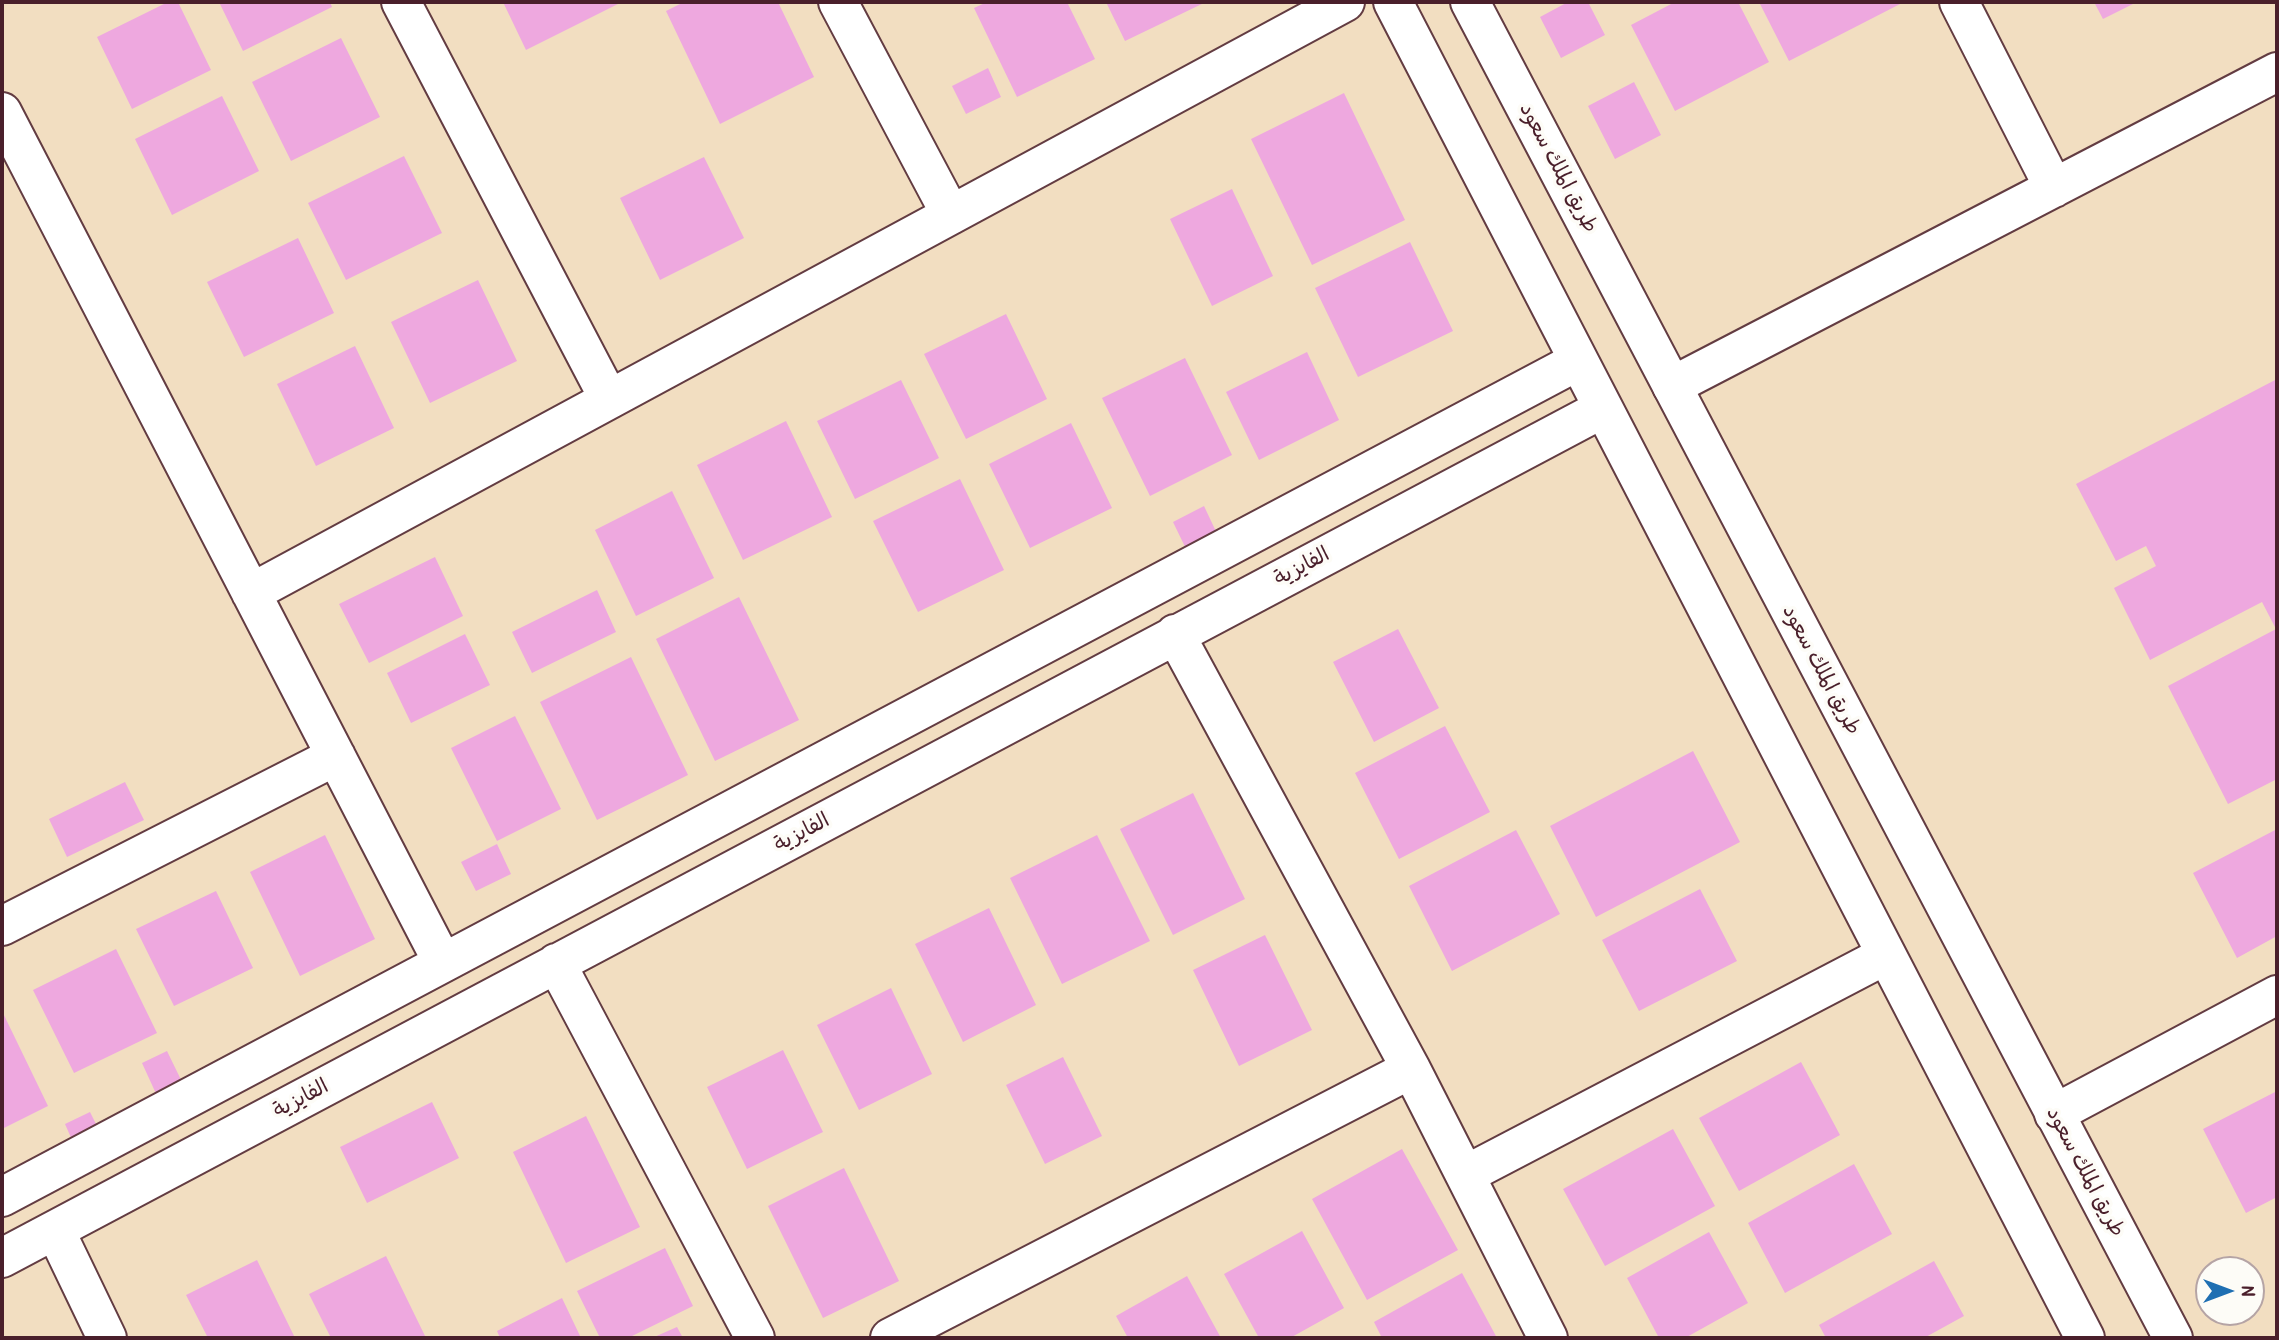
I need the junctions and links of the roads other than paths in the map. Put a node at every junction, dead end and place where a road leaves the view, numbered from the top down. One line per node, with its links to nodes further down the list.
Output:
1 (401, 2): 13 (street)
2 (838, 2): 10 (street)
3 (1345, 2): 10 (street)
4 (1393, 2): 11 (street)
5 (1470, 2): 12 (street, طريق الملك سعود)
6 (1959, 2): 9 (street)
7 (2277, 72): 9 (street)
8 (7, 134): 15 (street)
9 (2054, 188): 12 (street)
10 (951, 215): 13 (street)
11 (1578, 361): 14 (street); 20 (street)
12 (1672, 386): 24 (street, طريق الملك سعود)
13 (609, 399): 15 (street)
14 (1602, 409): 16 (street, الفايزية); 19 (street)
15 (251, 593): 17 (street)
16 (1175, 634): 21 (street, الفايزية); 23 (street)
17 (336, 757): 18 (street); 20 (street)
18 (2, 926)
19 (1886, 955): 25 (street); 33 (street)
20 (443, 963): 26 (street)
21 (556, 963): 27 (street, الفايزية); 31 (street)
22 (2277, 995): 24 (street)
23 (1411, 1069): 25 (street); 29 (street)
24 (2054, 1114): 34 (street, طريق الملك سعود)
25 (1465, 1175): 32 (street)
26 (2, 1197)
27 (55, 1230): 28 (street, الفايزية); 30 (street)
28 (2, 1258)
29 (897, 1337)
30 (107, 1338)
31 (755, 1338)
32 (1548, 1338)
33 (2085, 1338)
34 (2172, 1338)

